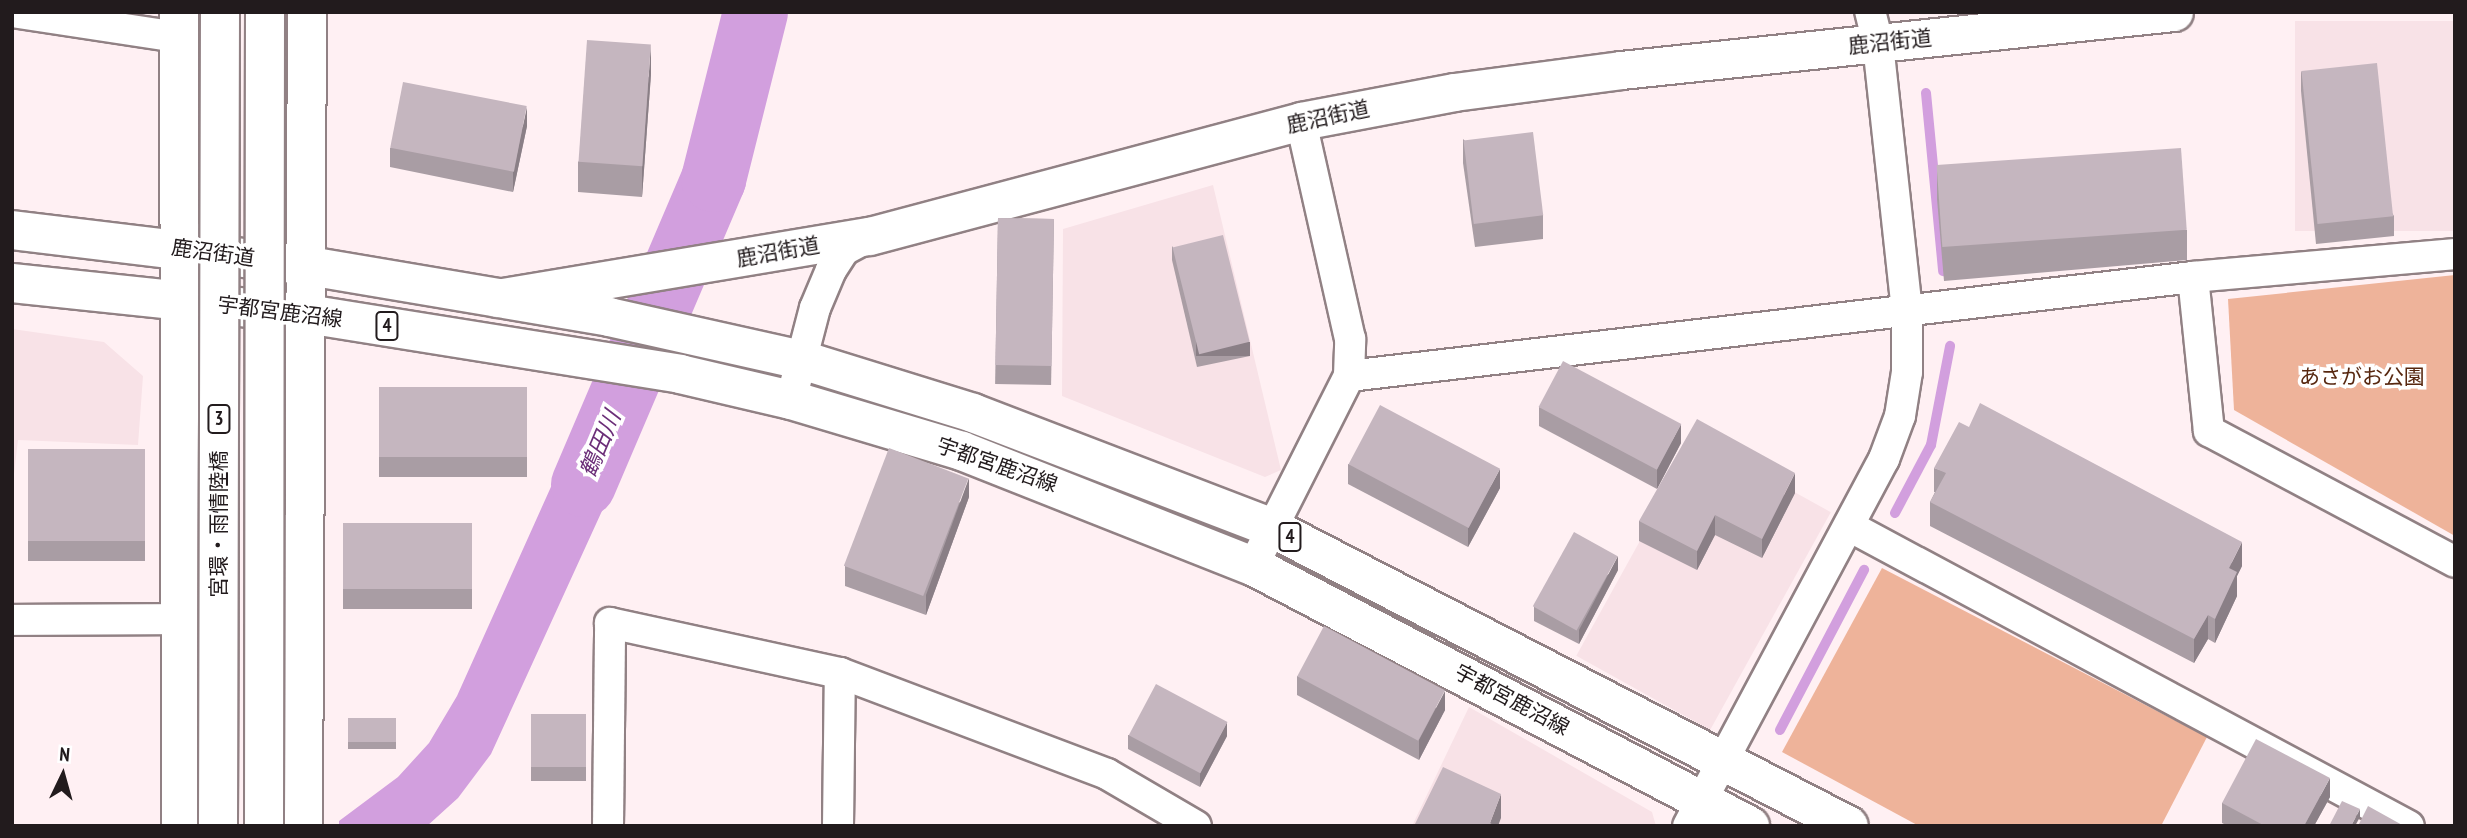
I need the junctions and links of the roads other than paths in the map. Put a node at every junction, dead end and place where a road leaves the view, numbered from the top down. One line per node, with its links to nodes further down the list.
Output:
1 (12, 12): 6 (street)
2 (220, 12): 35 (main road, 宮環・雨情陸橋 / 3, bridge)
3 (265, 12): 36 (main road, bridge)
4 (307, 12): 13 (main road)
5 (2174, 12): 7 (street, 鹿沼街道)
6 (179, 25): 11 (main road, 3)
7 (1874, 28): 8 (street, 鹿沼街道); 18 (street)
8 (1301, 121): 10 (street, 鹿沼街道); 22 (street)
9 (12, 230): 11 (main road, 鹿沼街道 / 4)
10 (869, 236): 16 (street, 鹿沼街道); 21 (street)
11 (179, 248): 13 (main road, 鹿沼街道 / 4); 17 (main road, 3)
12 (2455, 254): 14 (street)
13 (309, 266): 16 (main road, 鹿沼街道 / 4); 19 (main road)
14 (2193, 277): 18 (street); 26 (street)
15 (12, 283): 17 (main road, 4)
16 (496, 298): 20 (main road, 鹿沼街道 / 4)
17 (180, 299): 19 (main road, 宇都宮鹿沼線 / 4); 29 (main road, 3)
18 (1907, 311): 22 (street); 24 (street)
19 (307, 314): 23 (main road, 宇都宮鹿沼線 / 4); 33 (main road)
20 (609, 317): 21 (main road, 宇都宮鹿沼線 / 4)
21 (802, 360): 23 (street); 25 (main road, 宇都宮鹿沼線 / 4)
22 (1349, 376): 25 (street)
23 (791, 400): 27 (main road, 宇都宮鹿沼線 / 4)
24 (1849, 526): 31 (street); 42 (street)
25 (1272, 528): 27 (street); 31 (main road, 宇都宮鹿沼線 / 4)
26 (2455, 562)
27 (1253, 566): 32 (main road, 宇都宮鹿沼線 / 4)
28 (12, 620): 29 (street)
29 (181, 620): 34 (main road, 3)
30 (840, 673): 37 (street); 38 (street); 39 (street)
31 (1725, 760): 32 (street); 41 (main road, 宇都宮鹿沼線 / 4)
32 (1695, 813): 40 (main road, 宇都宮鹿沼線 / 4)
33 (303, 822)
34 (181, 826)
35 (218, 826)
36 (264, 826)
37 (608, 826)
38 (838, 826)
39 (1196, 826)
40 (1750, 826)
41 (1849, 826)
42 (2409, 826)

